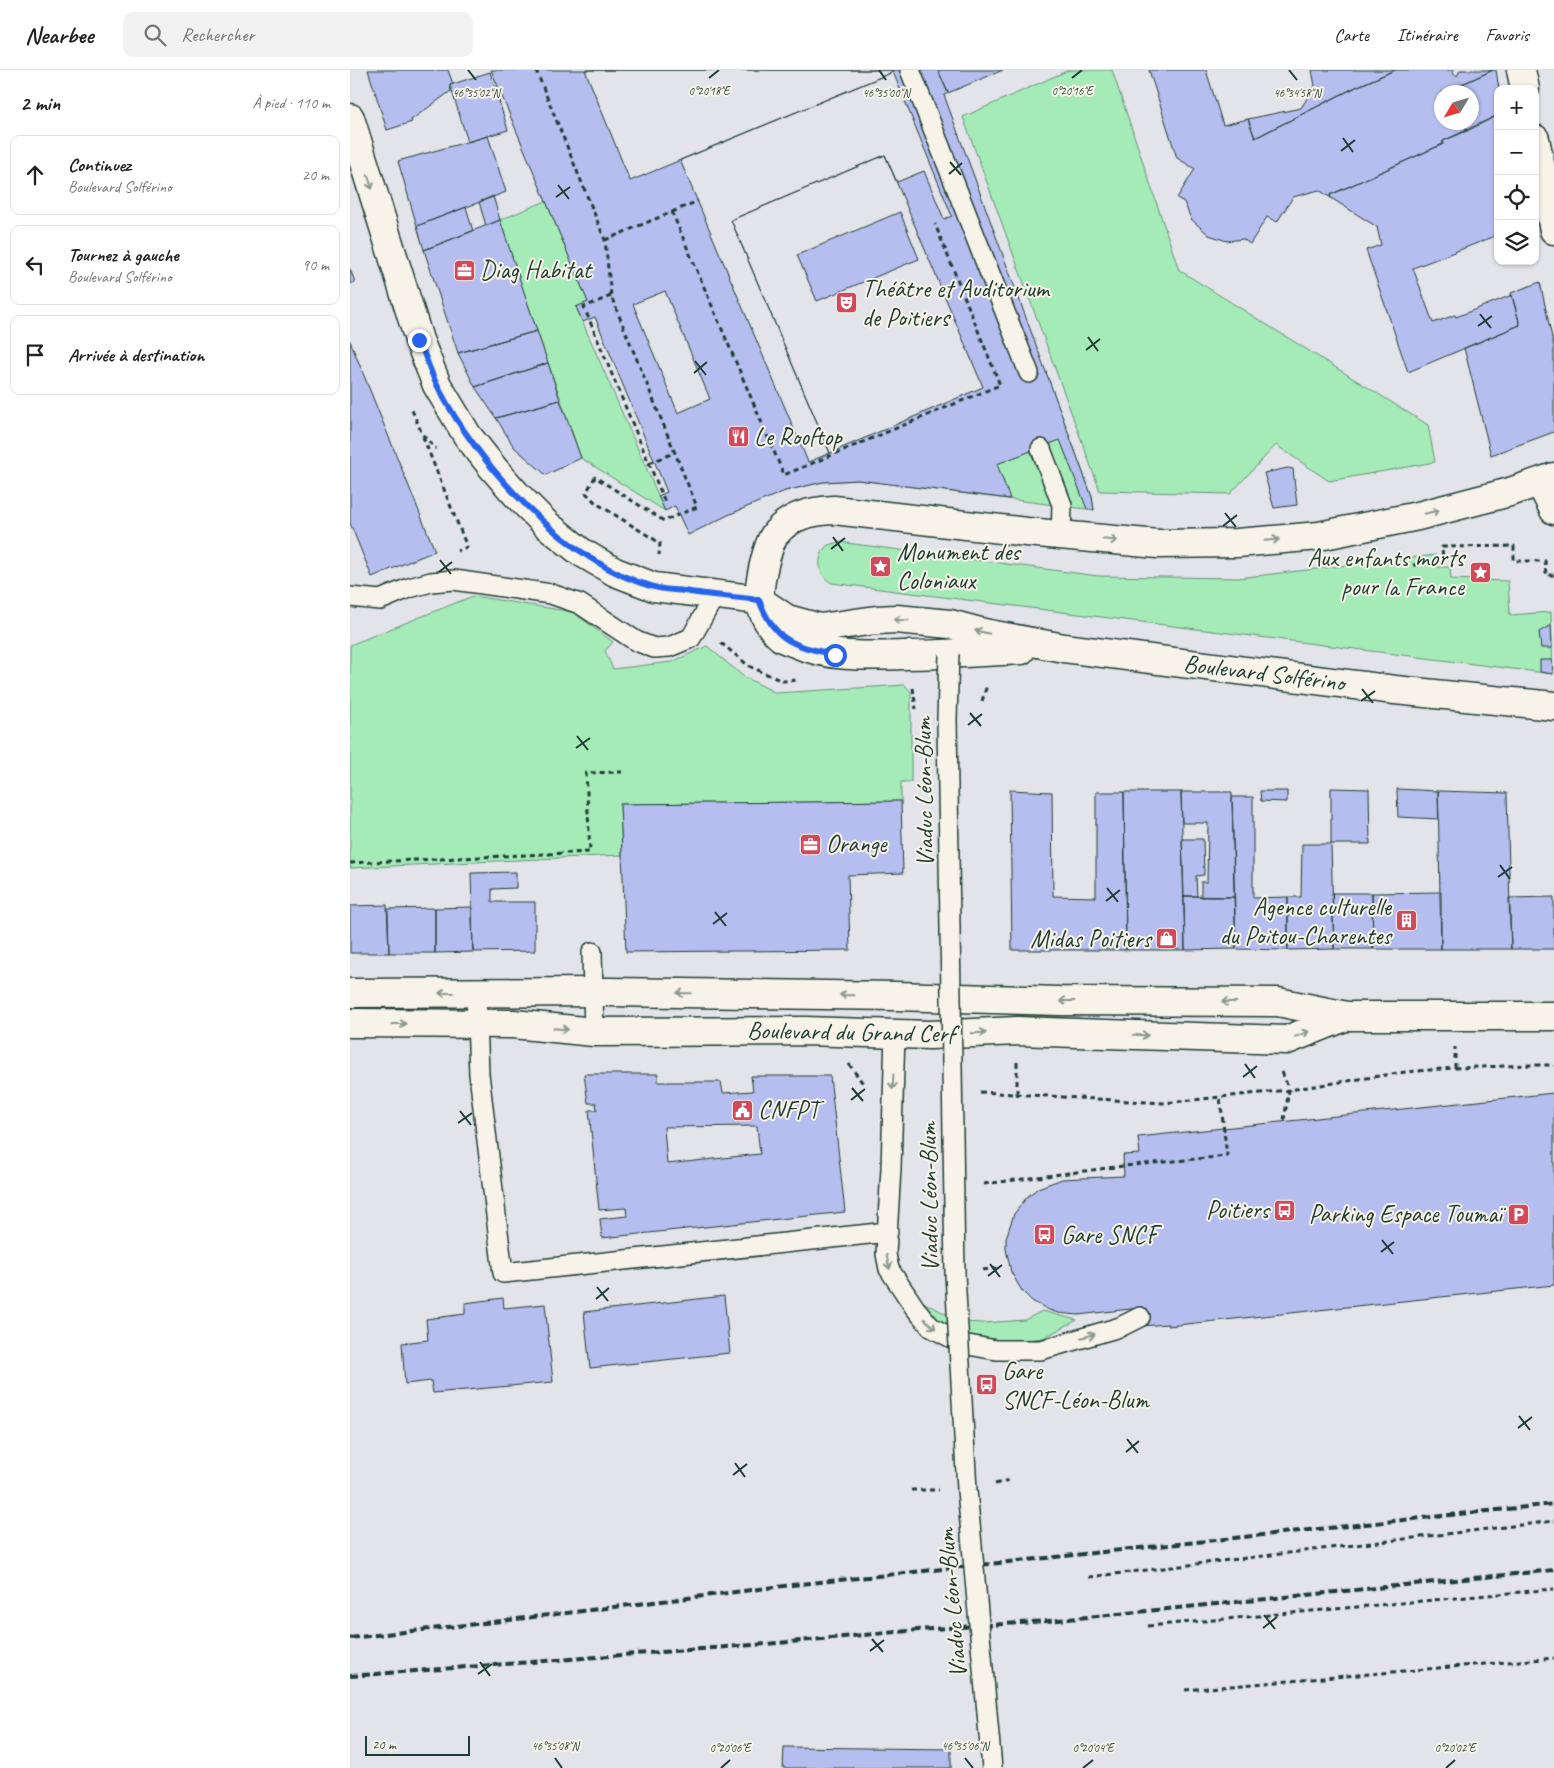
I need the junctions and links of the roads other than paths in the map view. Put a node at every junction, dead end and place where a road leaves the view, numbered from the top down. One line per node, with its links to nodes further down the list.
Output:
1 (910, 70): 7 (lane)
2 (1521, 70): 3 (street)
3 (1524, 85)
4 (350, 118): 12 (street, Boulevard Solférino, one-way to 12)
5 (1539, 158): 6 (street)
6 (1554, 230)
7 (1029, 373)
8 (1041, 448): 11 (lane)
9 (1547, 480): 10 (street); 11 (street, one-way to 9)
10 (1554, 510)
11 (1061, 535): 14 (street)
12 (715, 596): 13 (lane); 14 (street, Boulevard Solférino)
13 (350, 597)
14 (759, 600): 15 (street, Boulevard Solférino, one-way to 14); 17 (street, Boulevard Solférino)
15 (950, 624): 16 (street, Boulevard Solférino, one-way to 15); 17 (lane, Viaduc Léon-Blum)
16 (1064, 648): 17 (street, Boulevard Solférino); 18 (street, Boulevard Solférino)
17 (949, 654): 34 (lane, Viaduc Léon-Blum, bridge)
18 (1554, 706)
19 (592, 952): 21 (lane)
20 (476, 992): 21 (street, Boulevard du Grand Cerf); 22 (street, Boulevard du Grand Cerf, one-way to 22); 28 (lane)
21 (593, 992): 24 (street, Boulevard du Grand Cerf, one-way to 21); 30 (lane)
22 (350, 993)
23 (1554, 1007): 25 (street, Boulevard du Grand Cerf)
24 (1347, 1016): 25 (street, Boulevard du Grand Cerf); 31 (street, Boulevard du Grand Cerf, one-way to 24)
25 (1518, 1016): 26 (street, Boulevard du Grand Cerf); 29 (street, Boulevard du Grand Cerf)
26 (1554, 1016)
27 (350, 1023): 28 (street, Boulevard du Grand Cerf, one-way to 28)
28 (477, 1024): 30 (street, Boulevard du Grand Cerf, one-way to 30); 32 (lane)
29 (1554, 1026)
30 (594, 1032): 31 (street, Boulevard du Grand Cerf)
31 (895, 1033): 32 (lane, one-way to 32)
32 (888, 1232): 33 (lane, one-way to 33)
33 (1140, 1318)
34 (992, 1768)

